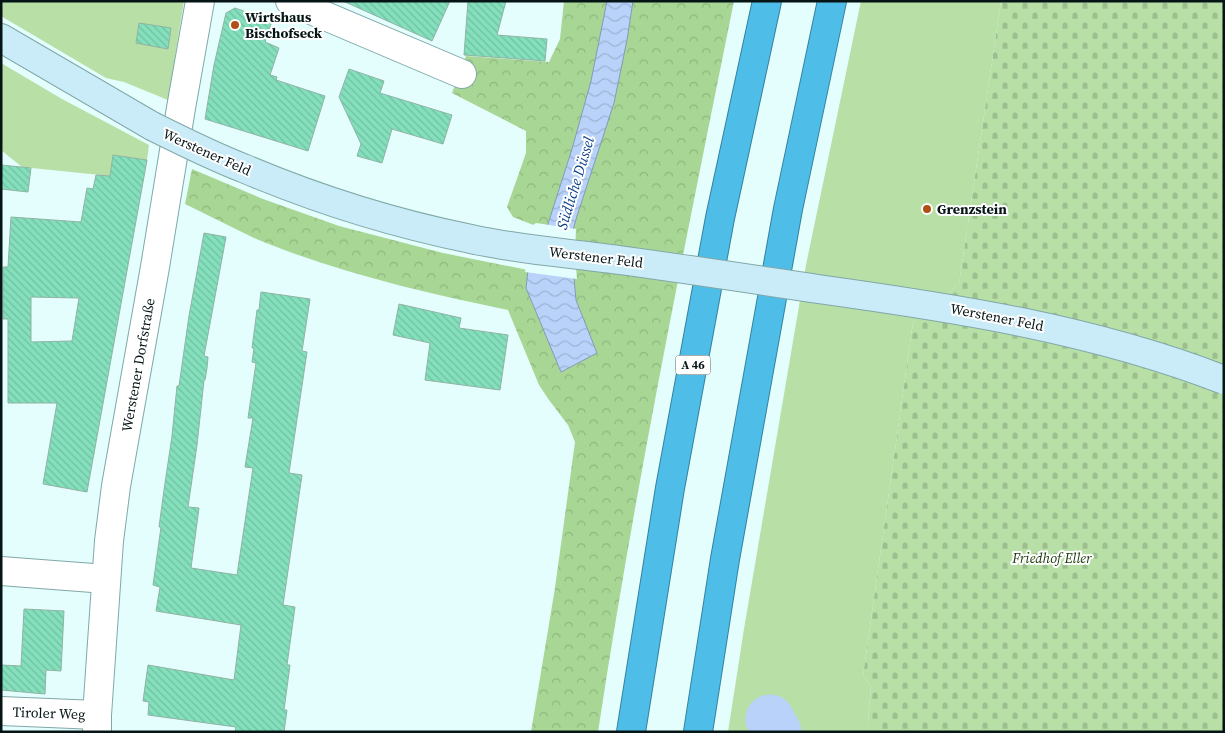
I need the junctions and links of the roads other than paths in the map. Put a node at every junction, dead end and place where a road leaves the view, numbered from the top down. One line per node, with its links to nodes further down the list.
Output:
1 (200, 1): 9 (street, Werstener Dorfstraße)
2 (290, 1): 6 (street)
3 (767, 1): 12 (highway, A 46)
4 (832, 1): 13 (highway)
5 (1, 38): 7 (main road, Werstener Feld, bridge)
6 (462, 74)
7 (1224, 380)
8 (1, 571): 9 (street)
9 (106, 579): 11 (street, Werstener Dorfstraße)
10 (1, 711): 11 (street, Tiroler Weg)
11 (97, 724)
12 (631, 732)
13 (698, 732)

